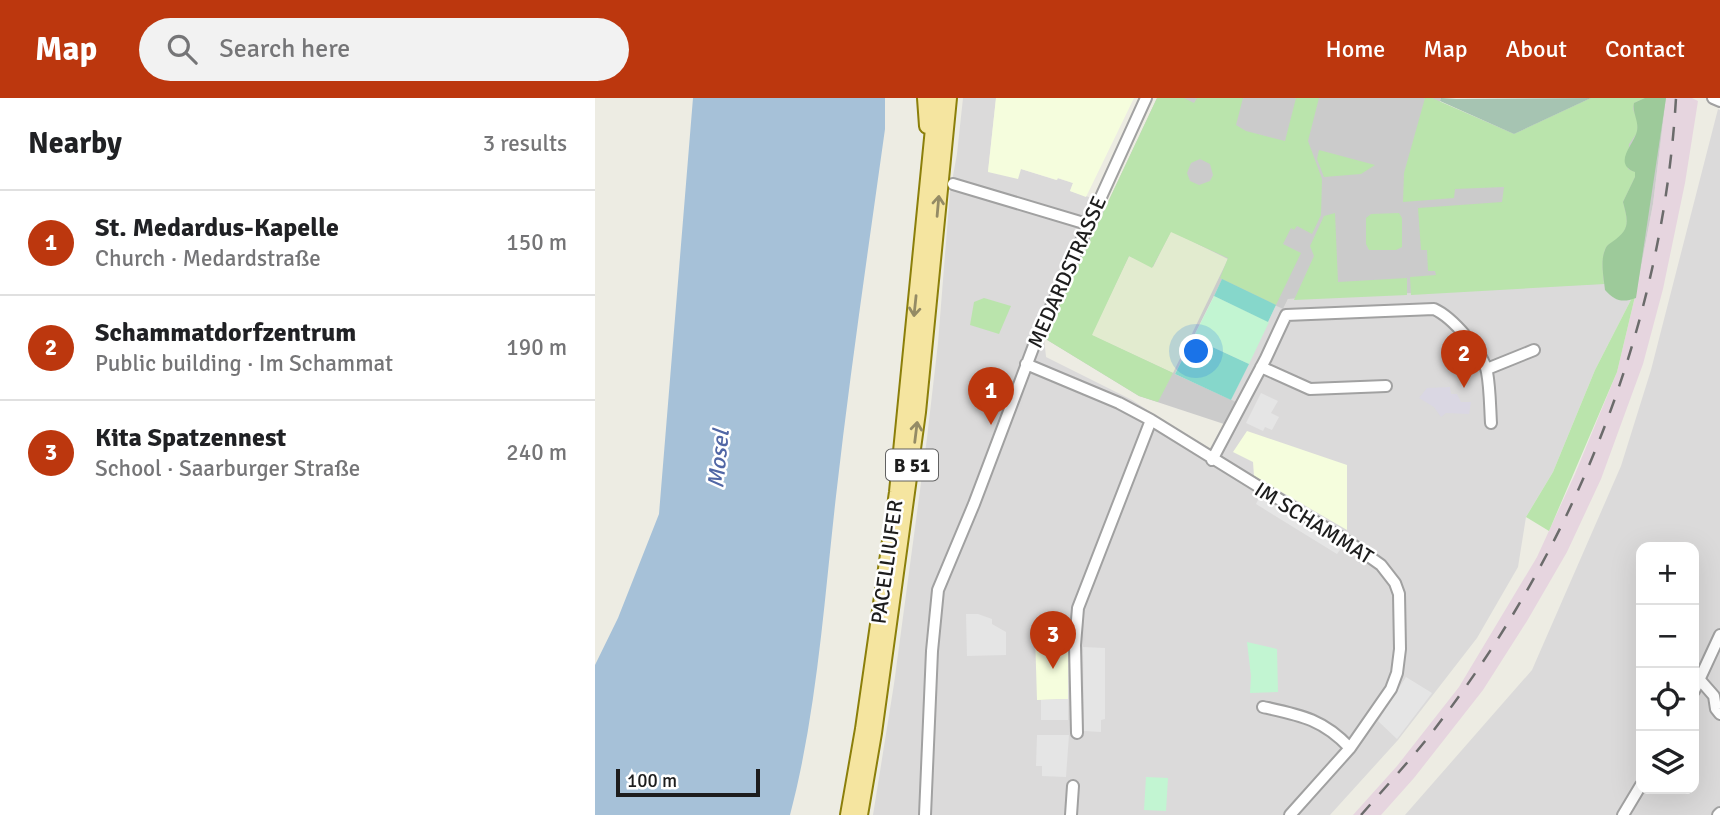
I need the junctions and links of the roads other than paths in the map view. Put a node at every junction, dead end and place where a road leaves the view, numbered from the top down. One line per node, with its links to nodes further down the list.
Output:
1 (925, 98): 7 (main road)
2 (936, 98): 7 (main road, PACELLIUFER / B 51)
3 (949, 98): 27 (main road, PACELLIUFER / B 51, one-way to 3)
4 (1146, 98): 9 (street, MEDARDSTRASSE)
5 (1713, 98): 6 (street)
6 (1720, 101)
7 (932, 140): 26 (main road, PACELLIUFER / B 51, one-way to 26)
8 (953, 184): 9 (street)
9 (1087, 225): 11 (street, MEDARDSTRASSE)
10 (1534, 350): 13 (street)
11 (1026, 364): 15 (street, IM SCHAMMAT); 28 (street, MEDARDSTRASSE)
12 (1261, 367): 13 (street); 14 (street); 17 (street)
13 (1487, 369): 16 (street)
14 (1386, 386)
15 (1150, 420): 17 (street, IM SCHAMMAT); 22 (street)
16 (1491, 423)
17 (1212, 460): 23 (street, IM SCHAMMAT)
18 (1720, 635): 19 (street)
19 (1700, 680): 21 (street)
20 (1263, 707): 23 (street)
21 (1720, 714)
22 (1077, 733)
23 (1350, 748): 30 (street, IM SCHAMMAT)
24 (1073, 786): 29 (street)
25 (1636, 793): 31 (street)
26 (848, 815)
27 (860, 815)
28 (925, 815)
29 (1071, 815)
30 (1290, 815)
31 (1623, 815)

